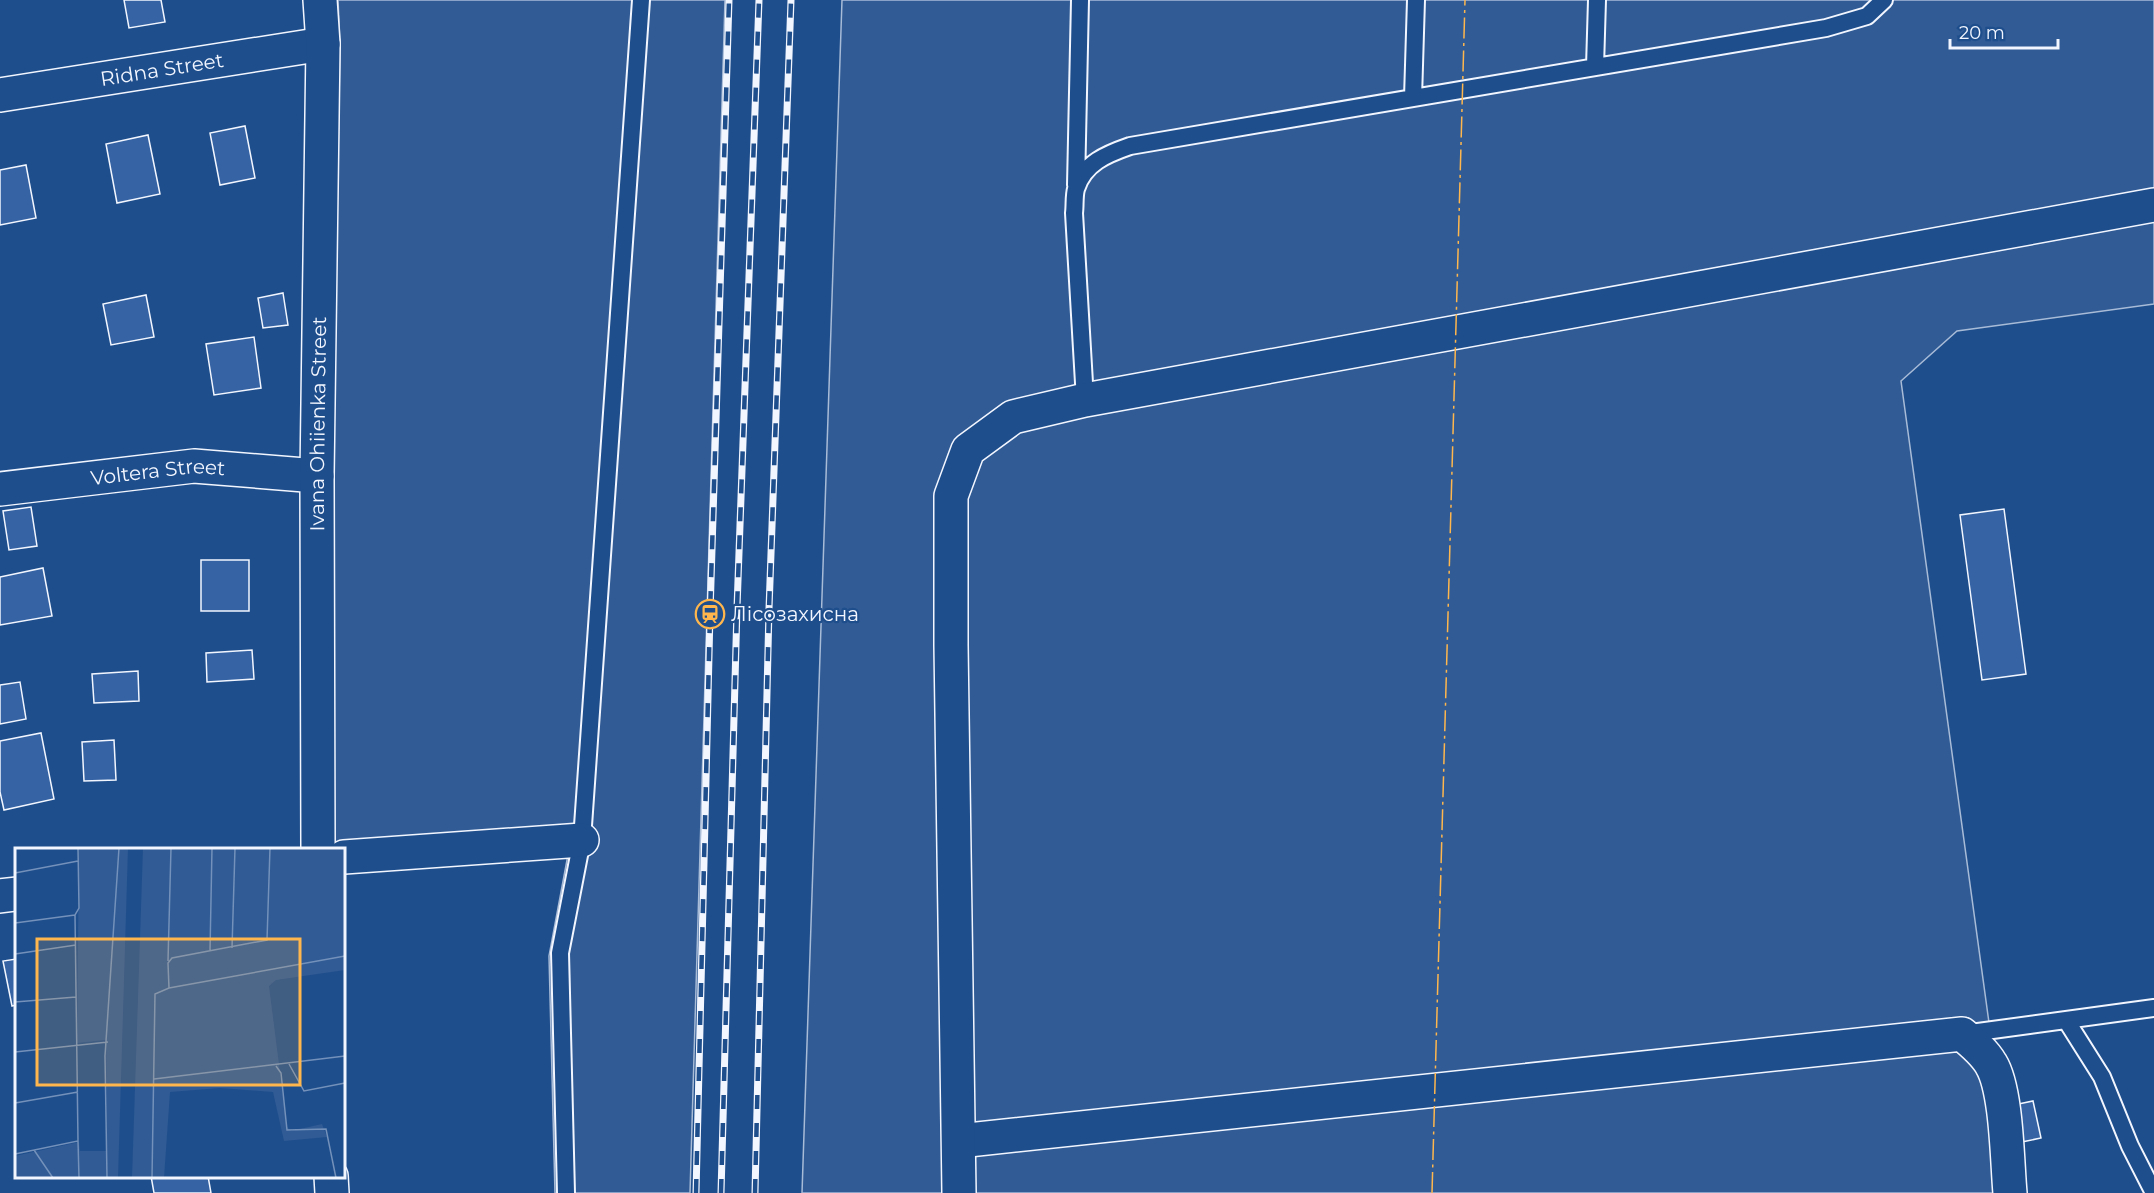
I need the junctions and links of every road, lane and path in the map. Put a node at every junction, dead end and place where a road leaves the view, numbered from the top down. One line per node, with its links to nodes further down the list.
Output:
1 (320, 0): 7 (street, Ivana Ohiienka Street)
2 (641, 0): 16 (lane)
3 (1080, 0): 11 (lane)
4 (1416, 0): 10 (lane)
5 (1597, 0): 8 (lane)
6 (1884, 0): 8 (lane)
7 (322, 44): 9 (street, Ridna Street); 14 (street, Ivana Ohiienka Street)
8 (1595, 67): 10 (lane)
9 (0, 95)
10 (1413, 98): 11 (lane)
11 (1076, 189): 13 (lane)
12 (2154, 205): 13 (street)
13 (1085, 400): 24 (street)
14 (317, 476): 15 (street, Voltera Street); 17 (street, Ivana Ohiienka Street)
15 (0, 489)
16 (582, 840): 18 (street); 27 (lane)
17 (318, 848)
18 (345, 857)
19 (15, 894): 20 (street)
20 (0, 896)
21 (2154, 1008): 22 (lane)
22 (2066, 1020): 23 (lane); 30 (lane)
23 (1962, 1034): 24 (street); 29 (street)
24 (959, 1141): 28 (street)
25 (331, 1178): 26 (street)
26 (332, 1193)
27 (566, 1193)
28 (959, 1193)
29 (2010, 1193)
30 (2154, 1193)

